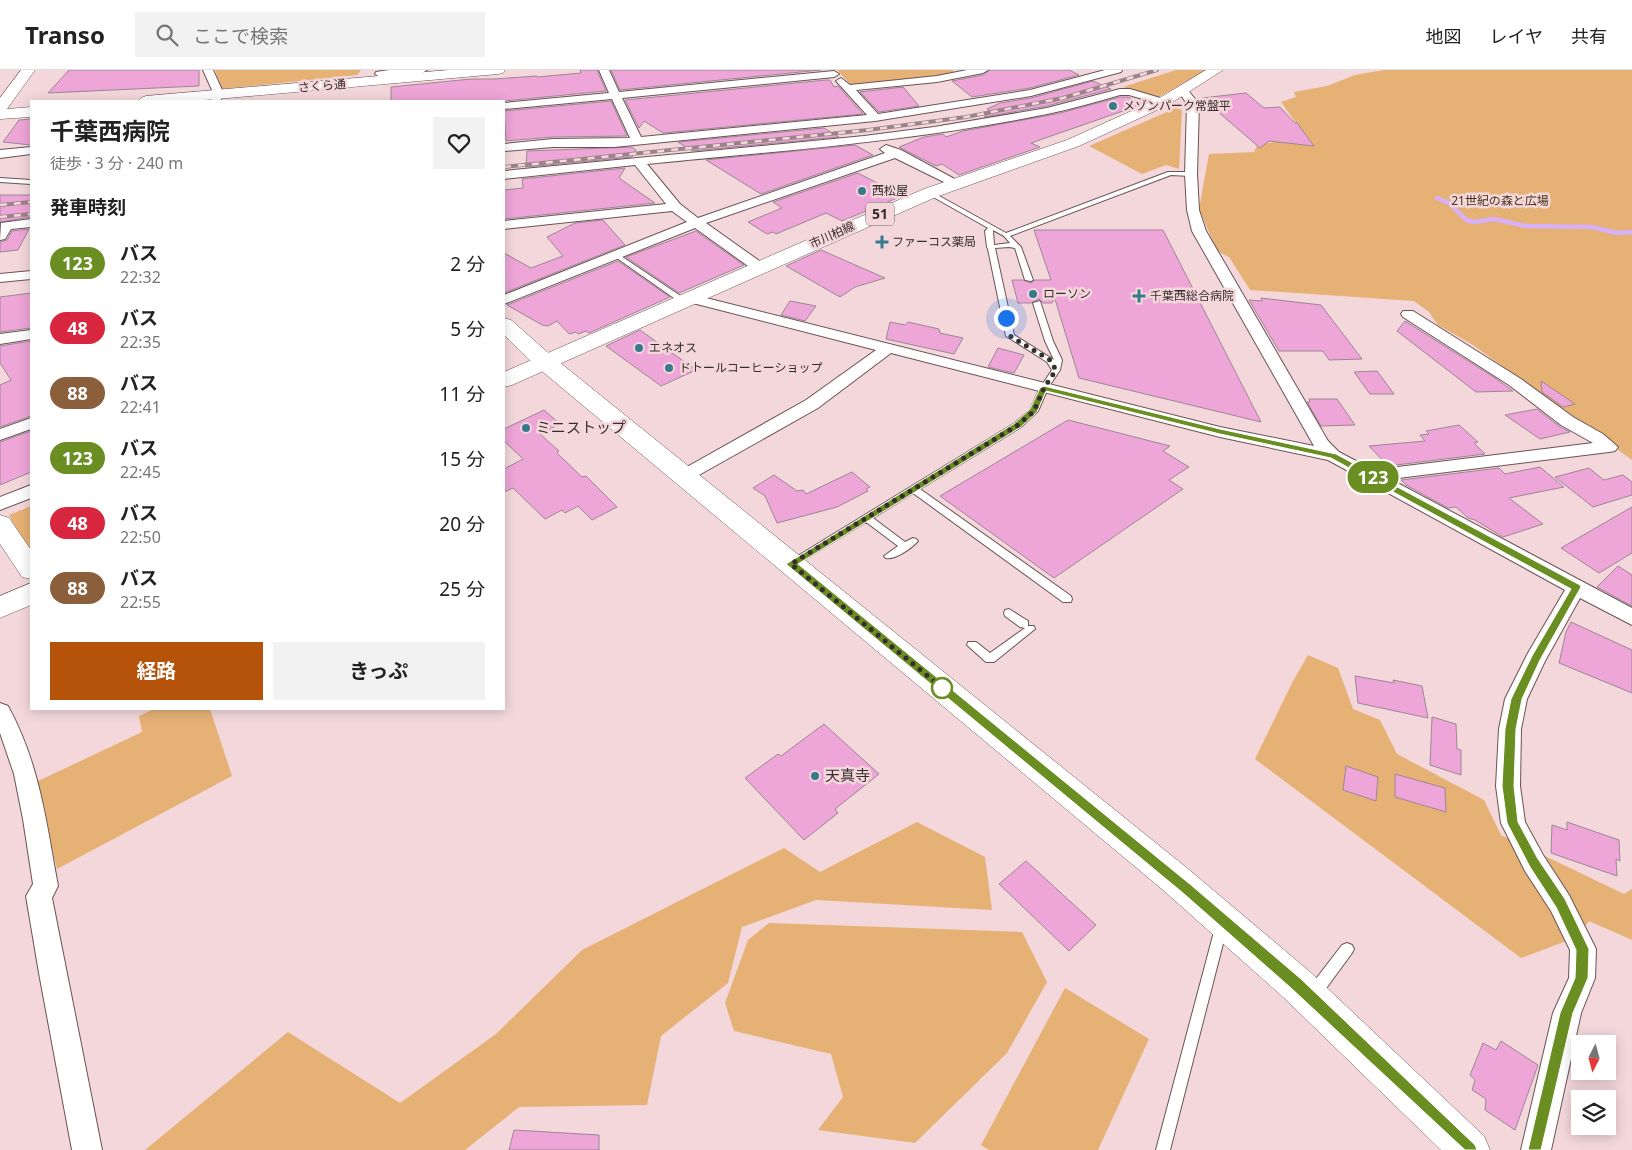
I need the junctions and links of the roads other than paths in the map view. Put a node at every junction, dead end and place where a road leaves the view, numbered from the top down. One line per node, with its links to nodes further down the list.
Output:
1 (28, 70): 18 (street)
2 (208, 70): 14 (street)
3 (422, 70): 10 (street)
4 (498, 70): 10 (street, さくら通)
5 (604, 70): 13 (street)
6 (983, 70): 11 (street)
7 (1117, 70): 21 (street)
8 (1216, 70): 12 (street, 市川柏線 / 51)
9 (832, 72): 11 (street); 13 (street)
10 (379, 79): 14 (street, さくら通)
11 (848, 88): 21 (street)
12 (1183, 91): 16 (street, 市川柏線 / 51); 29 (street)
13 (616, 95): 17 (street); 23 (street)
14 (217, 98): 15 (street, さくら通)
15 (170, 100)
16 (1163, 102): 22 (street); 33 (street, 市川柏線 / 51)
17 (505, 106)
18 (0, 108)
19 (30, 112): 20 (street)
20 (0, 114)
21 (875, 118): 23 (street)
22 (864, 139): 26 (street); 28 (street)
23 (637, 141): 24 (street)
24 (505, 148)
25 (30, 151): 27 (street)
26 (897, 153): 33 (street); 36 (street)
27 (0, 154)
28 (639, 162): 30 (street); 35 (street)
29 (1191, 174): 40 (lane); 65 (street)
30 (505, 175)
31 (0, 180): 32 (lane)
32 (30, 182)
33 (956, 182): 34 (street, 市川柏線 / 51)
34 (930, 193): 39 (lane); 45 (street, 市川柏線 / 51)
35 (675, 207): 36 (street); 38 (street)
36 (695, 223): 44 (street); 45 (street)
37 (30, 224): 41 (street)
38 (505, 225)
39 (992, 227): 40 (lane); 42 (lane)
40 (1006, 235): 43 (lane)
41 (0, 236)
42 (990, 247): 43 (lane); 57 (lane)
43 (1018, 247): 48 (lane)
44 (616, 255): 49 (street); 50 (lane)
45 (760, 268): 50 (street, 市川柏線 / 51)
46 (30, 275): 47 (street)
47 (0, 278)
48 (1029, 280)
49 (505, 300)
50 (687, 300): 58 (street); 59 (street, 市川柏線 / 51)
51 (1037, 303): 56 (lane)
52 (1408, 314): 67 (street)
53 (505, 325): 59 (street)
54 (30, 335): 55 (street)
55 (0, 339)
56 (1049, 341): 57 (lane); 60 (lane)
57 (1029, 346): 60 (lane)
58 (887, 349): 62 (street); 66 (street)
59 (545, 362): 61 (street, 市川柏線 / 51); 66 (street)
60 (1056, 370): 62 (lane)
61 (505, 380)
62 (1044, 388): 65 (street); 68 (lane)
63 (30, 423): 64 (street)
64 (0, 434)
65 (1333, 456): 67 (street)
66 (684, 476): 74 (street)
67 (1371, 476): 76 (street)
68 (914, 489): 71 (lane); 78 (lane)
69 (30, 491): 70 (street)
70 (0, 504)
71 (867, 518): 73 (lane); 74 (lane)
72 (0, 524): 75 (street)
73 (889, 556)
74 (791, 564): 84 (street)
75 (30, 569)
76 (1576, 587): 81 (street); 90 (street)
77 (30, 593): 79 (street)
78 (1066, 599)
79 (0, 608)
80 (1009, 613): 82 (lane)
81 (1632, 617)
82 (972, 645)
83 (0, 712): 87 (street)
84 (1223, 920): 86 (street); 88 (lane)
85 (1347, 949): 86 (lane)
86 (1310, 997): 89 (street)
87 (87, 1150)
88 (1163, 1150)
89 (1470, 1150)
90 (1536, 1150)

